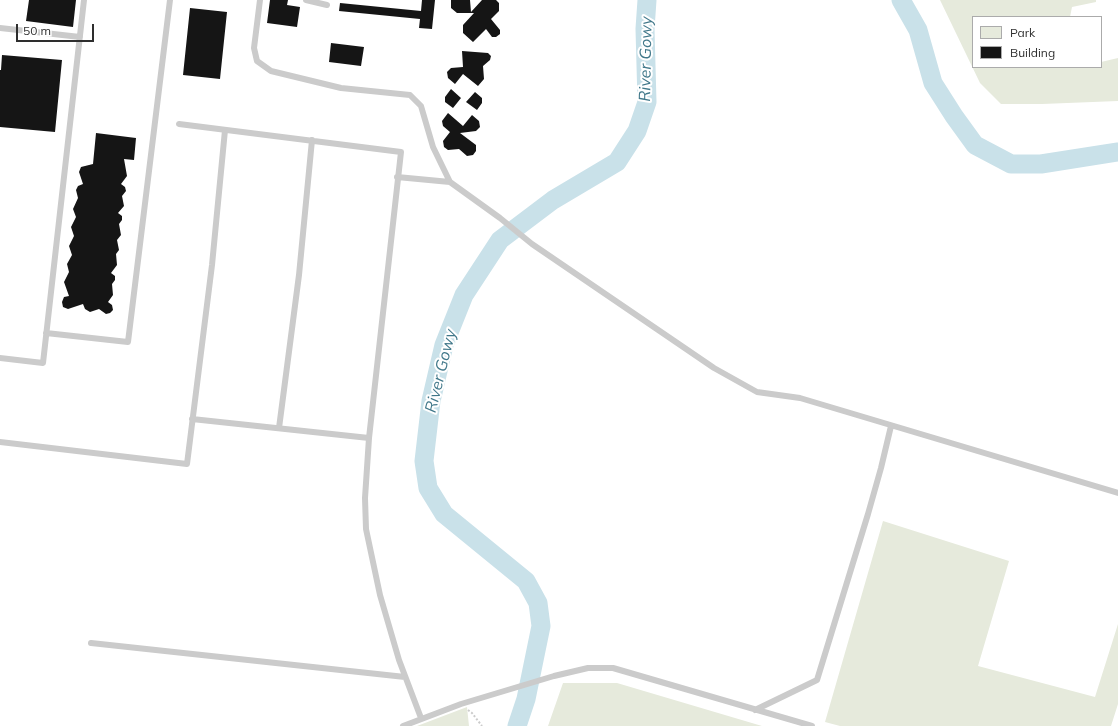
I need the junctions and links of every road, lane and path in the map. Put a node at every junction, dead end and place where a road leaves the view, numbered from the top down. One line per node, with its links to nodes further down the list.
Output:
1 (84, 0): 7 (lane)
2 (170, 0): 13 (lane)
3 (260, 0): 12 (lane)
4 (306, 0): 5 (lane)
5 (327, 5)
6 (0, 28): 7 (lane)
7 (80, 37): 13 (lane)
8 (179, 124): 9 (lane)
9 (225, 130): 10 (lane); 15 (lane)
10 (312, 140): 11 (lane); 17 (lane)
11 (397, 177): 12 (lane); 18 (lane)
12 (450, 182): 16 (lane)
13 (46, 333): 14 (lane)
14 (0, 358)
15 (192, 419): 17 (lane); 19 (lane)
16 (891, 426): 20 (lane); 24 (lane)
17 (279, 428): 18 (lane)
18 (369, 438): 22 (lane)
19 (0, 442)
20 (1118, 493)
21 (91, 643): 22 (lane)
22 (406, 677): 25 (lane)
23 (461, 704): 24 (lane); 25 (lane); 28 (path)
24 (755, 710): 26 (lane)
25 (421, 718): 27 (lane)
26 (801, 724): 29 (lane)
27 (403, 726)
28 (482, 726)
29 (812, 726)

